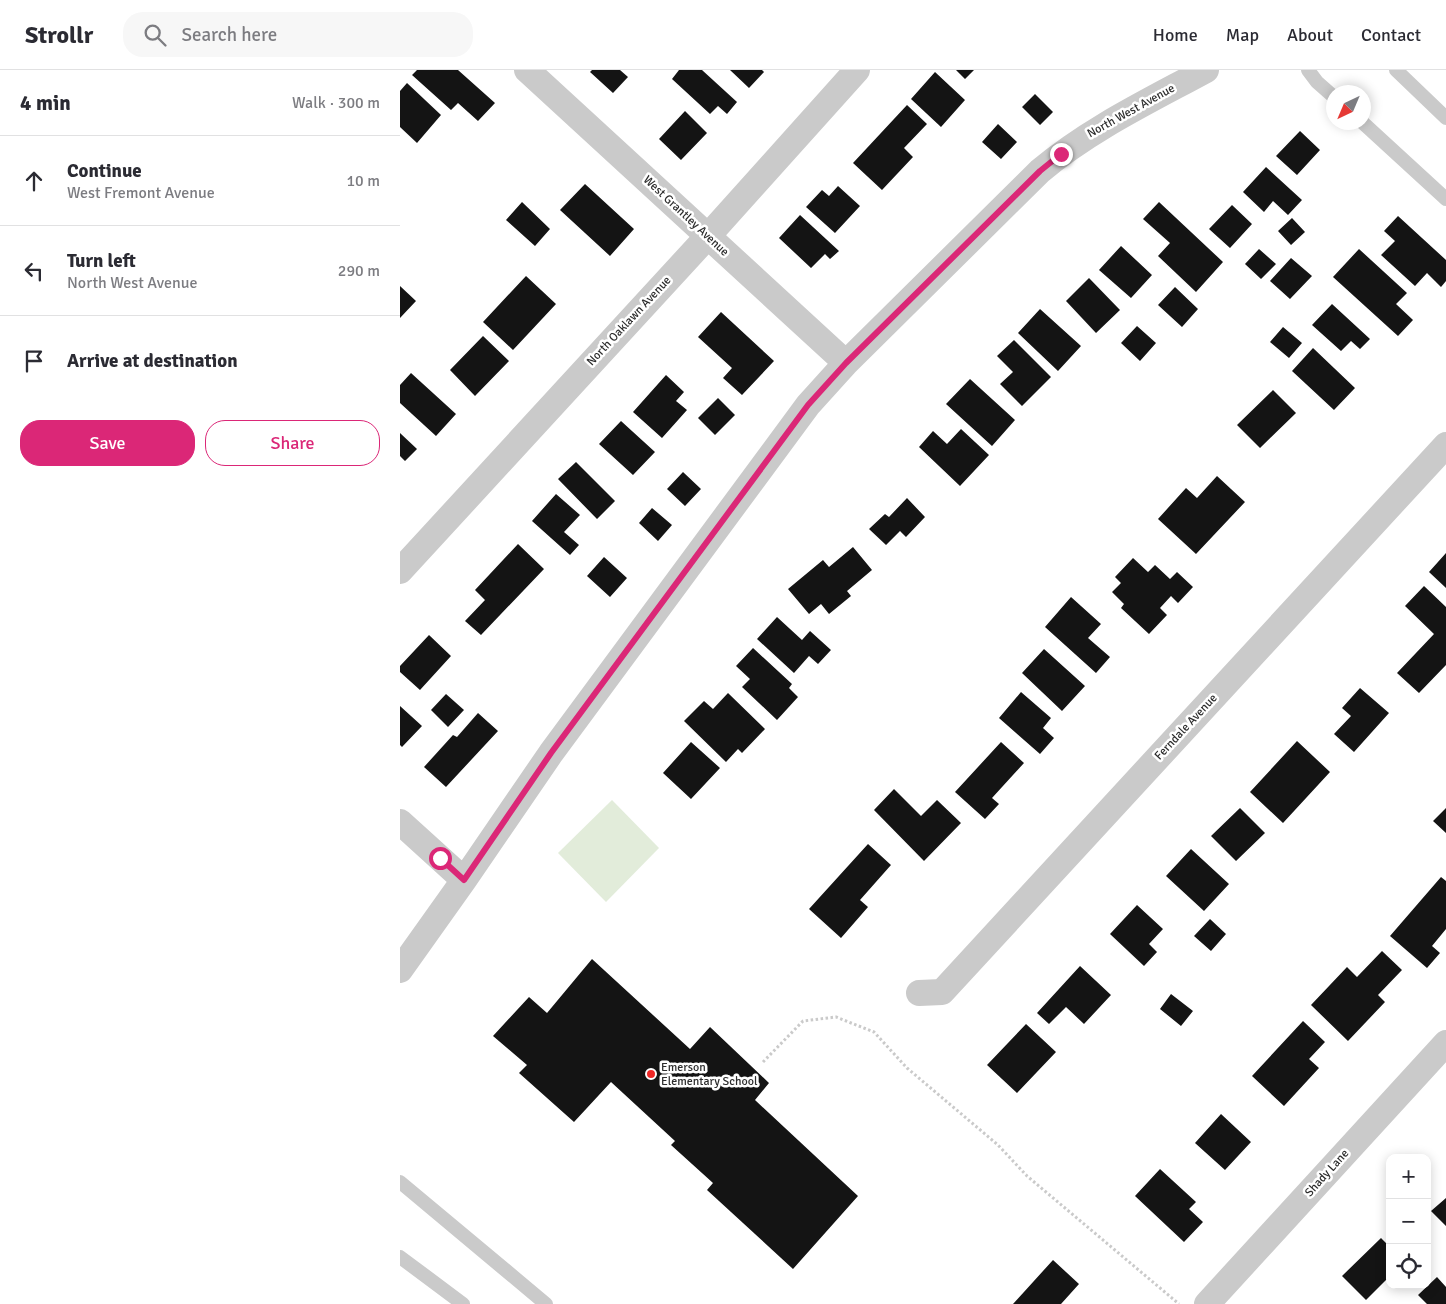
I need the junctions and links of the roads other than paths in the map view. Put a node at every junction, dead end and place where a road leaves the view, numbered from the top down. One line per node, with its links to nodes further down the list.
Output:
1 (527, 70): 10 (street, West Grantley Avenue)
2 (857, 70): 10 (street, North Oaklawn Avenue)
3 (1206, 70): 11 (street, North West Avenue)
4 (1308, 70): 6 (lane)
5 (1399, 71): 7 (lane)
6 (1326, 90)
7 (1446, 118)
8 (1371, 130): 9 (lane)
9 (1446, 199)
10 (708, 236): 11 (street, West Grantley Avenue); 13 (street, North Oaklawn Avenue)
11 (846, 363): 15 (street, North West Avenue)
12 (1446, 445): 17 (street, Ferndale Avenue)
13 (400, 571)
14 (400, 822): 15 (street)
15 (464, 880): 16 (street, North West Avenue)
16 (400, 970)
17 (919, 993)
18 (1446, 1042): 23 (street, Shady Lane)
19 (400, 1182): 22 (lane)
20 (400, 1258): 21 (lane)
21 (463, 1304)
22 (546, 1304)
23 (1207, 1304)

